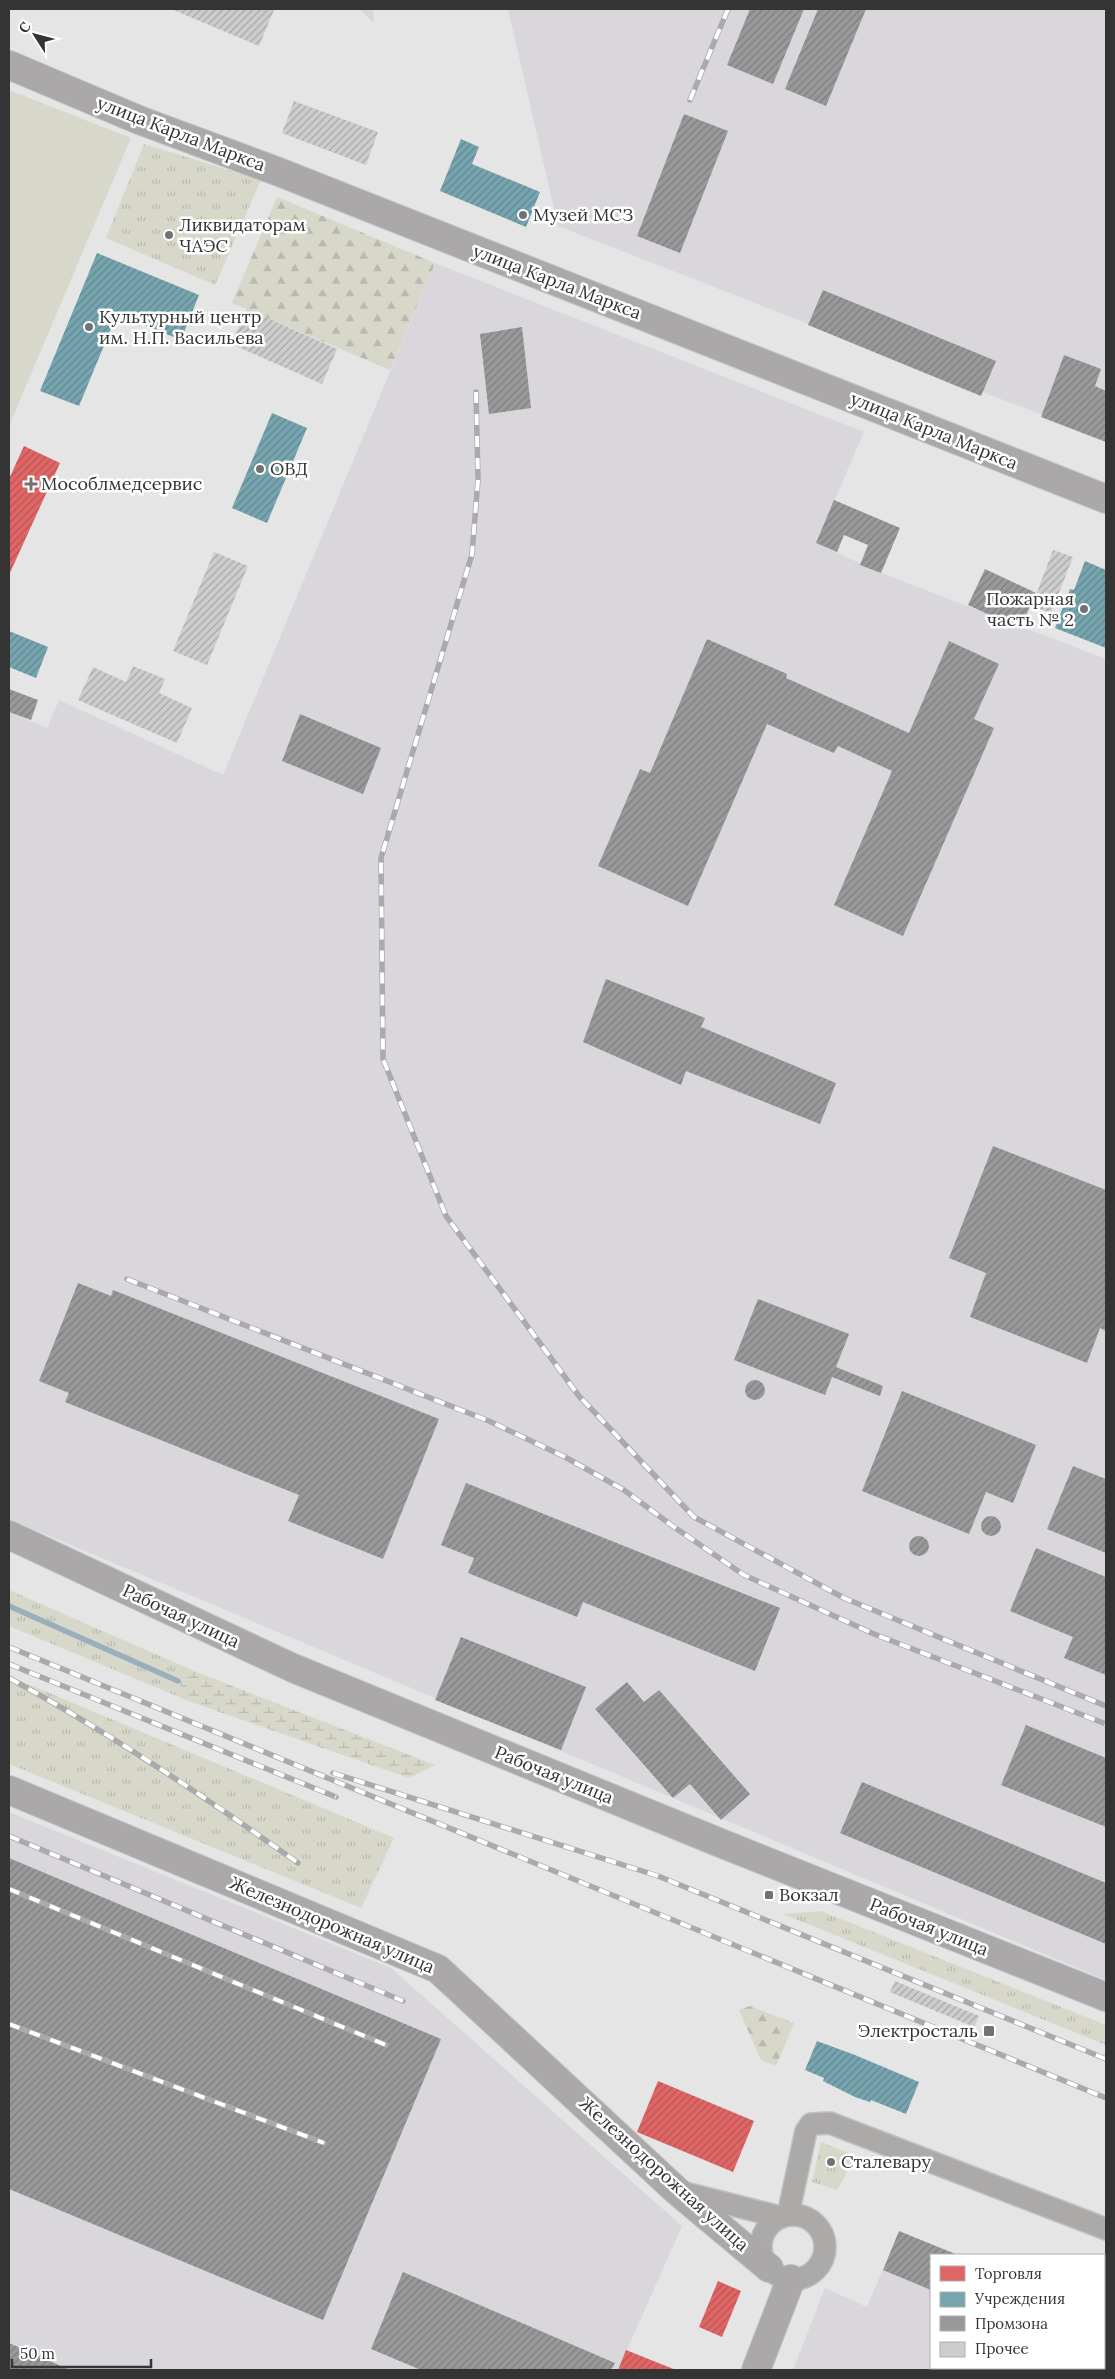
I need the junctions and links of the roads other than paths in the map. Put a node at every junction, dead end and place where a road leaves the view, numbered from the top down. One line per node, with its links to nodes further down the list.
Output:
1 (9, 66): 2 (street, улица Карла Маркса)
2 (1106, 500)
3 (9, 1535): 5 (street, Рабочая улица)
4 (9, 1790): 6 (street, Железнодорожная улица)
5 (1106, 1998)
6 (677, 2191): 7 (street); 9 (street, Железнодорожная улица)
7 (784, 2216): 8 (street); 9 (street); 9 (street)
8 (1106, 2229)
9 (780, 2273): 10 (street)
10 (756, 2370)

